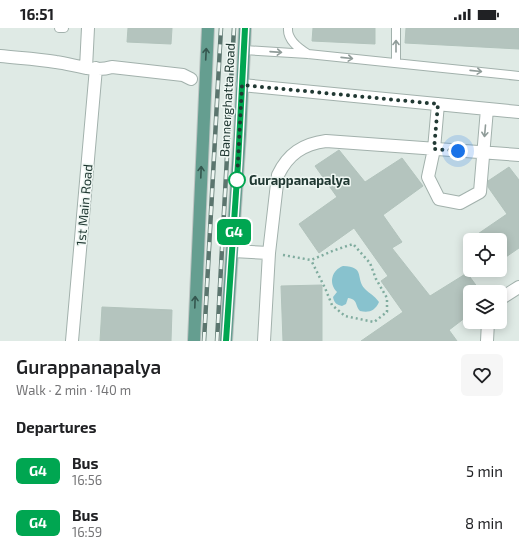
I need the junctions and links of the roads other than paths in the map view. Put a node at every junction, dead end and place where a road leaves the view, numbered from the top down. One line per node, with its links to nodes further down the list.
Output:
1 (59, 28): 2 (lane)
2 (64, 28)
3 (88, 28): 13 (street, 1st Main Road)
4 (208, 28): 15 (main road, Bannerghatta Road, one-way to 4)
5 (245, 28): 8 (main road, Bannerghatta Road)
6 (288, 28): 9 (lane)
7 (396, 28): 12 (lane, one-way to 7)
8 (244, 50): 9 (lane, one-way to 9); 16 (main road, Bannerghatta Road)
9 (308, 54): 12 (lane, one-way to 12)
10 (0, 56): 13 (street)
11 (0, 62): 13 (street)
12 (396, 63): 14 (lane, one-way to 14)
13 (91, 68): 15 (street); 28 (street, 1st Main Road)
14 (519, 76)
15 (205, 80): 29 (main road, Bannerghatta Road, one-way to 15)
16 (242, 85): 17 (street); 23 (main road, Bannerghatta Road)
17 (438, 104): 18 (street); 20 (street)
18 (487, 109): 19 (street); 21 (street, one-way to 21)
19 (519, 112)
20 (434, 149): 21 (street); 21 (street); 24 (street)
21 (483, 153): 22 (street)
22 (519, 156)
23 (233, 251): 24 (street); 30 (main road, Bannerghatta Road)
24 (269, 253): 31 (street)
25 (519, 287): 26 (street)
26 (507, 295)
27 (488, 329): 32 (street)
28 (72, 341)
29 (194, 341)
30 (226, 341)
31 (264, 341)
32 (487, 341)

